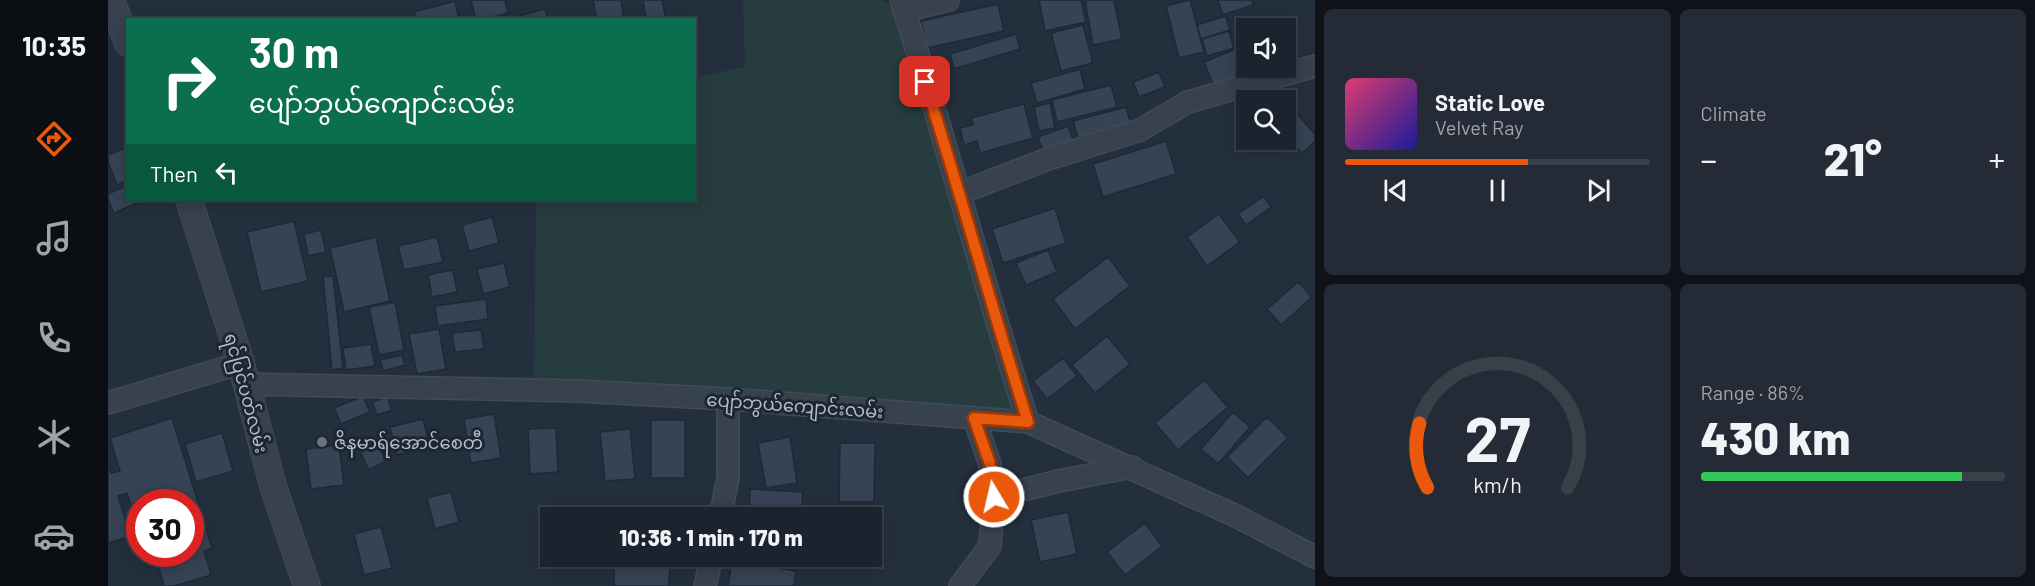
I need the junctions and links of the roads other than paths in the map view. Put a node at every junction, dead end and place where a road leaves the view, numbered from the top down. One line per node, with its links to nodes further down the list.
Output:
1 (111, 0): 4 (street)
2 (948, 0): 3 (street)
3 (902, 5): 6 (street)
4 (126, 38)
5 (1315, 66): 6 (street)
6 (960, 193): 12 (street)
7 (189, 201): 8 (street, ရင်ပြင်ပတ်လမ်း)
8 (243, 373): 9 (street, ပျော်ဘွယ်ကျောင်းလမ်း); 10 (street, ပျော်ဘွယ်ကျောင်းလမ်း); 18 (street, ရင်ပြင်ပတ်လမ်း)
9 (728, 399): 11 (street, ပျော်ဘွယ်ကျောင်းလမ်း); 15 (street)
10 (108, 403)
11 (974, 418): 12 (street, ပျော်ဘွယ်ကျောင်းလမ်း); 14 (street)
12 (1028, 422): 13 (street, ပျော်ဘွယ်ကျောင်းလမ်း)
13 (1132, 467): 14 (street); 16 (street, ပျော်ဘွယ်ကျောင်းလမ်း)
14 (994, 497): 20 (street)
15 (722, 507)
16 (1315, 556)
17 (709, 567): 19 (street)
18 (307, 586)
19 (705, 586)
20 (960, 586)

